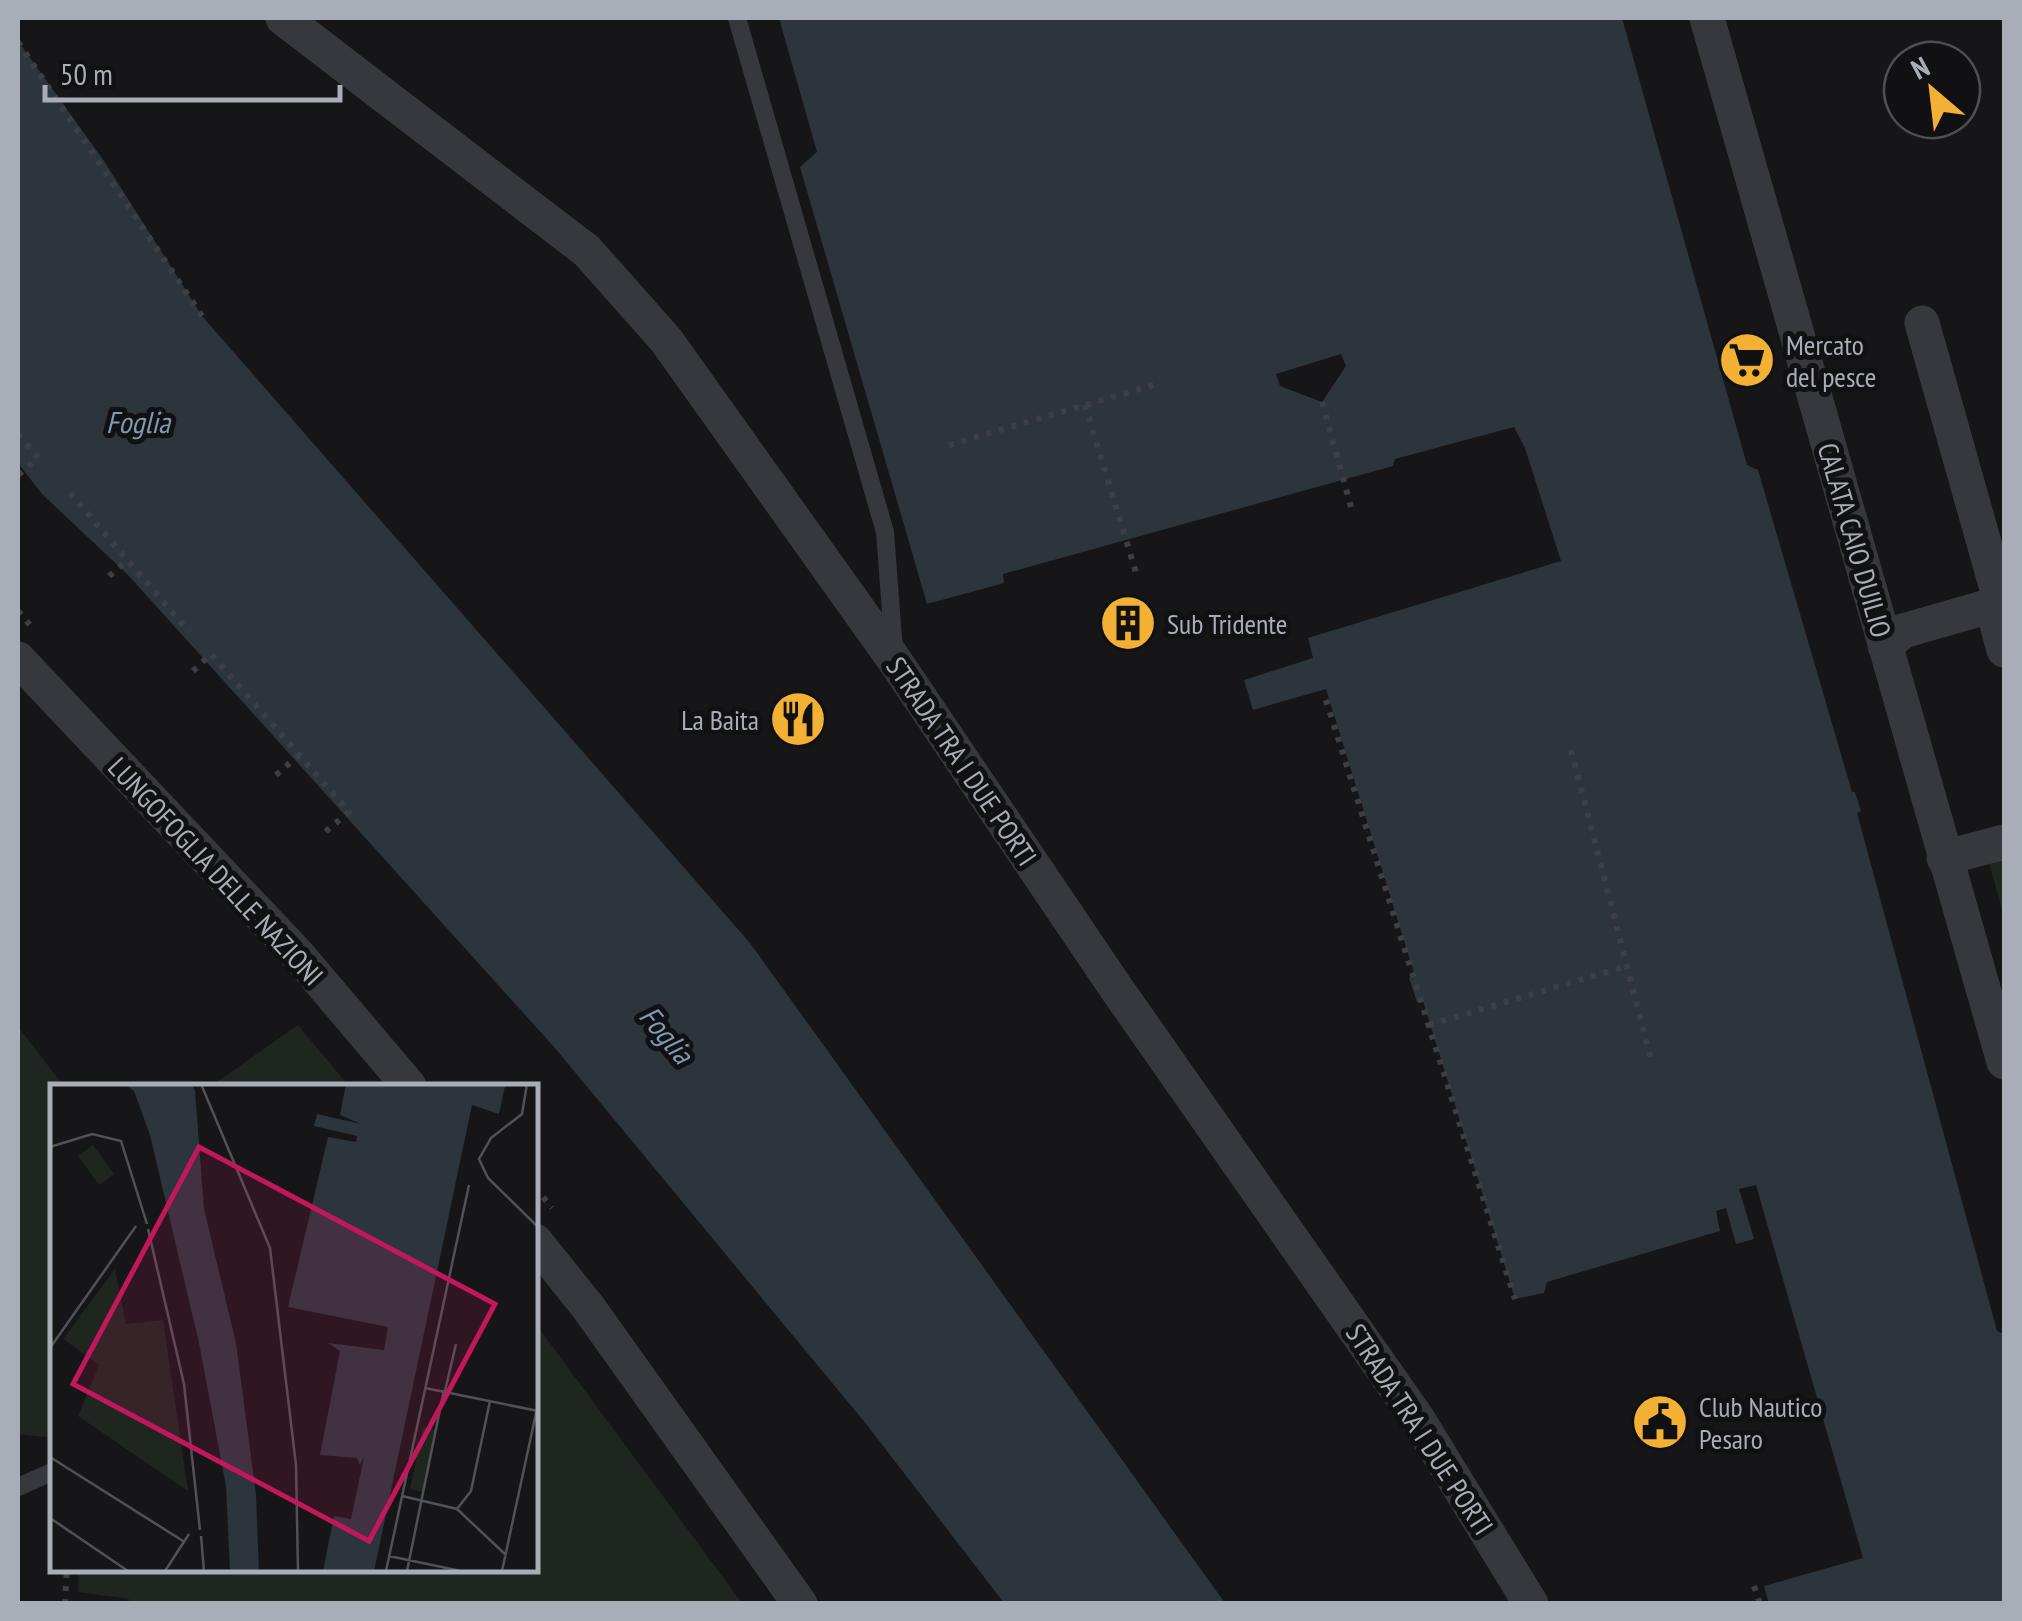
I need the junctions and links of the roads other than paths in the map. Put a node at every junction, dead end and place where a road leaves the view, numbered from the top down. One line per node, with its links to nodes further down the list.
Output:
1 (283, 18): 9 (street, STRADA TRA I DUE PORTI)
2 (737, 18): 9 (lane)
3 (1707, 18): 6 (street, CALATA CAIO DUILIO)
4 (1922, 323): 5 (street)
5 (1999, 604): 6 (street); 7 (street)
6 (1885, 646): 11 (street, CALATA CAIO DUILIO)
7 (2004, 650)
8 (18, 660): 13 (street, LUNGOFOGLIA DELLE NAZIONI)
9 (895, 661): 18 (street, STRADA TRA I DUE PORTI)
10 (2004, 842): 11 (street)
11 (1944, 858): 12 (street, CALATA CAIO DUILIO)
12 (2004, 1062)
13 (408, 1084)
14 (538, 1245): 17 (street)
15 (50, 1473): 16 (lane)
16 (18, 1487)
17 (800, 1604)
18 (1532, 1604)

